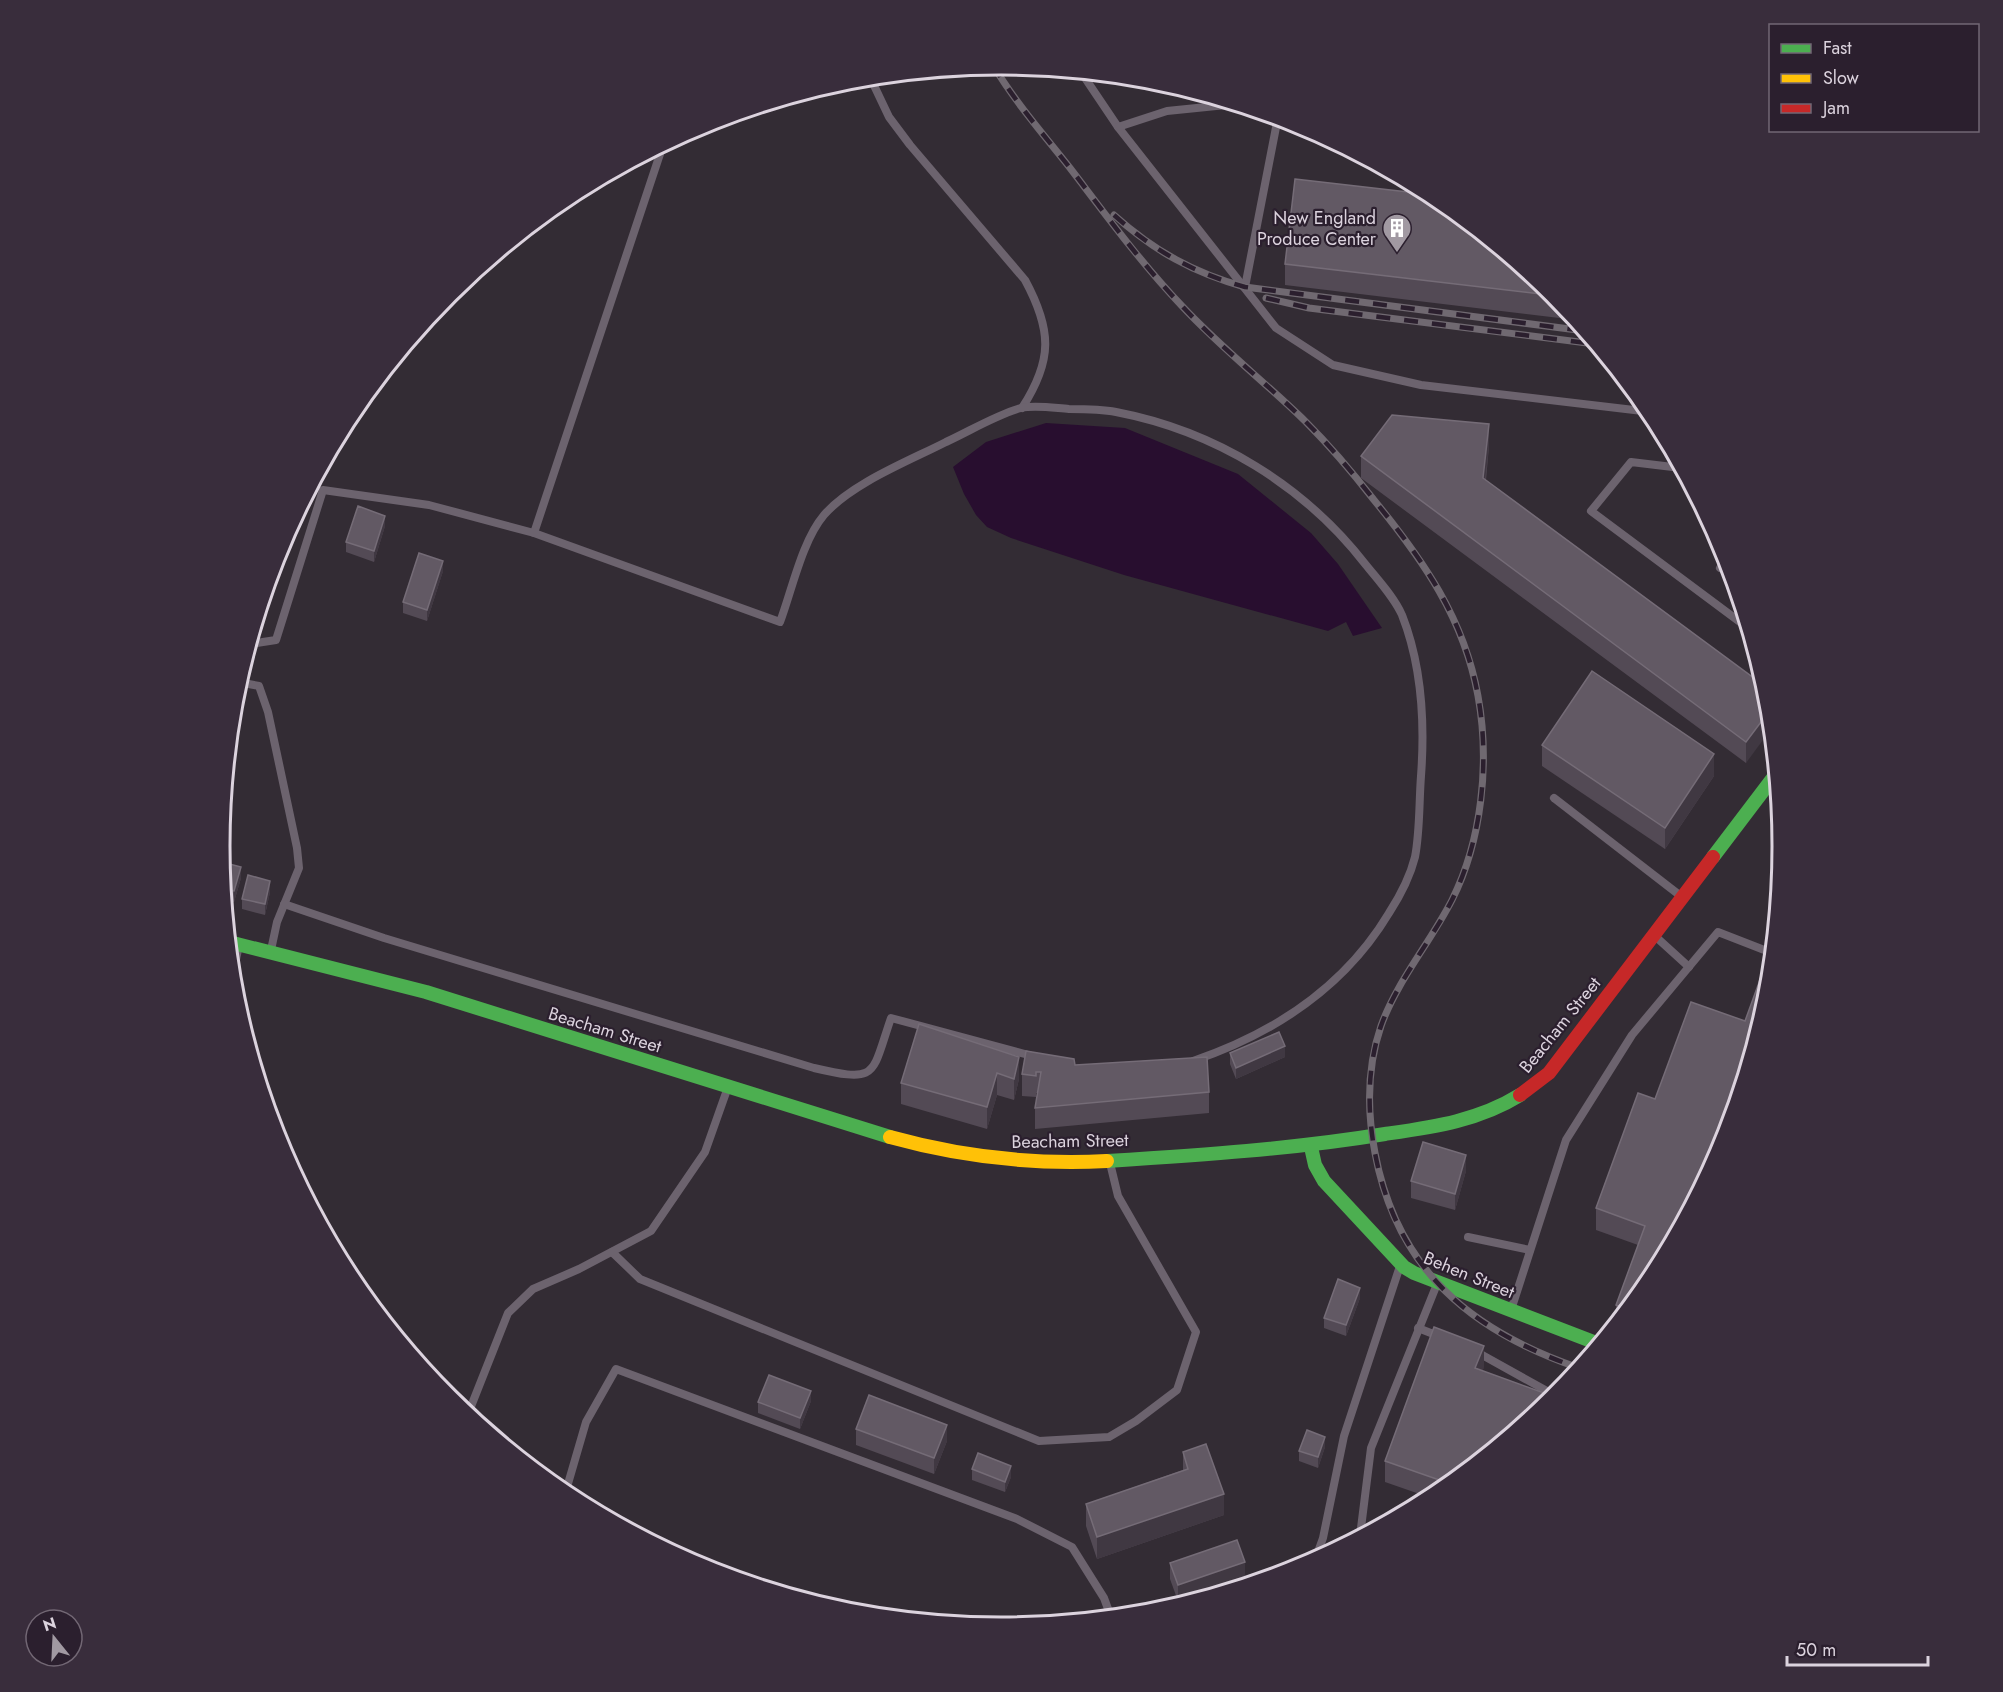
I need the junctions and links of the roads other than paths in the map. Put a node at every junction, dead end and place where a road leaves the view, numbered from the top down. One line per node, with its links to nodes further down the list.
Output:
1 (1087, 80): 5 (lane)
2 (874, 86): 8 (lane)
3 (1217, 106): 5 (lane)
4 (1276, 126): 7 (lane)
5 (1118, 127): 7 (lane)
6 (660, 155): 11 (lane)
7 (1245, 286): 9 (lane)
8 (1022, 408): 11 (lane); 25 (lane)
9 (1637, 410)
10 (1672, 467): 12 (lane)
11 (534, 533): 13 (lane)
12 (1739, 621)
13 (258, 643)
14 (248, 684): 18 (lane)
15 (1770, 785): 17 (main road, Beacham Street)
16 (1554, 798): 17 (lane)
17 (1682, 897): 19 (main road, Beacham Street)
18 (284, 904): 21 (lane); 24 (lane)
19 (1654, 935): 23 (lane); 27 (main road, Beacham Street)
20 (237, 943): 21 (main road, Beacham Street)
21 (271, 950): 26 (main road, Beacham Street)
22 (1765, 950): 23 (lane)
23 (1689, 967): 30 (lane)
24 (1040, 1058)
25 (1183, 1063)
26 (728, 1086): 28 (main road, Beacham Street); 31 (lane)
27 (1311, 1147): 28 (main road, Beacham Street); 32 (main road, Behen Street)
28 (1109, 1160): 31 (lane)
29 (1468, 1237): 30 (lane)
30 (1530, 1250): 34 (lane)
31 (612, 1252): 40 (lane)
32 (1401, 1263): 33 (main road, Behen Street); 43 (lane)
33 (1437, 1284): 34 (main road, Behen Street); 35 (lane)
34 (1511, 1311): 36 (main road, Behen Street)
35 (1418, 1328): 37 (lane); 42 (lane)
36 (1592, 1341)
37 (1455, 1342)
38 (1464, 1346): 39 (lane)
39 (1547, 1391)
40 (471, 1406)
41 (568, 1484): 44 (lane)
42 (1361, 1528)
43 (1319, 1548)
44 (1108, 1609)

